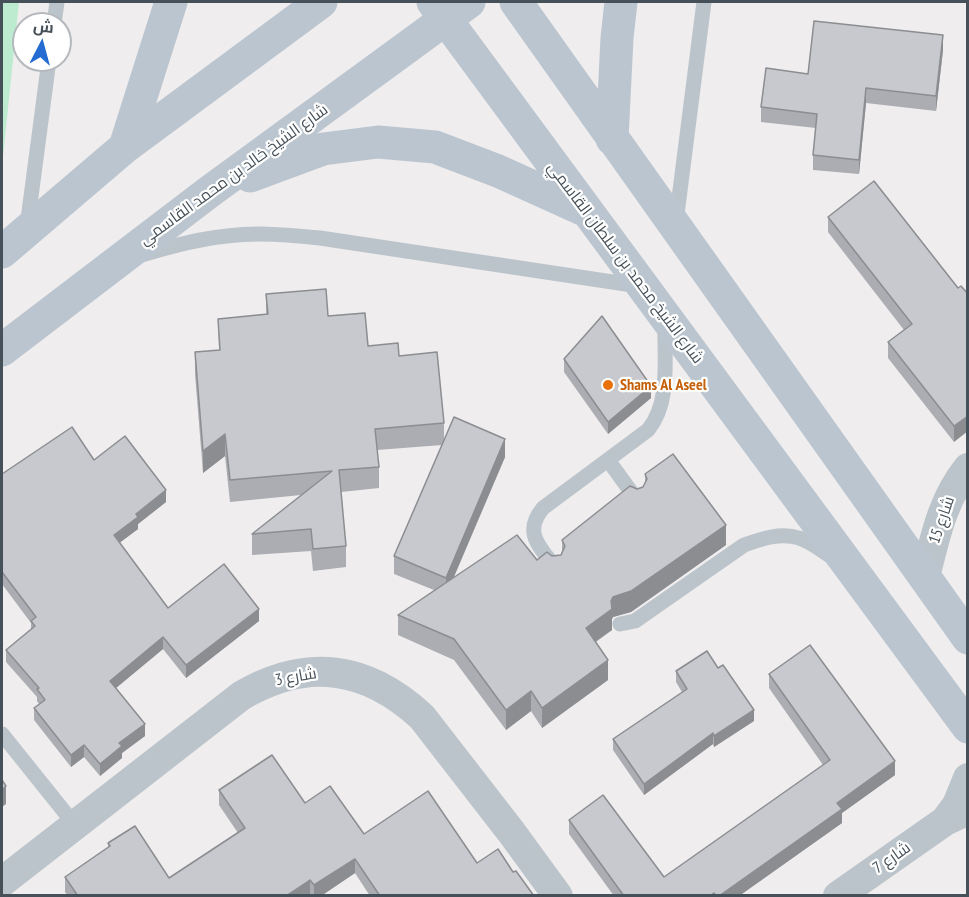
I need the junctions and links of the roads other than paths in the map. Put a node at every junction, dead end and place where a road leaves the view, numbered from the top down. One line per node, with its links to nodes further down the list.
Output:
1 (171, 2): 9 (main road)
2 (321, 2): 9 (main road)
3 (516, 2): 8 (main road)
4 (621, 2): 8 (main road)
5 (704, 2): 12 (lane)
6 (449, 8): 10 (main road, شارع الشيخ خالد بن محمد القاسمي); 11 (main road, شارع الشيخ محمد بن سلطان القاسمي)
7 (48, 72): 13 (lane)
8 (612, 139): 12 (main road)
9 (125, 147): 13 (main road)
10 (209, 192): 11 (main road); 14 (main road, شارع الشيخ خالد بن محمد القاسمي)
11 (585, 210): 15 (main road, شارع الشيخ محمد بن سلطان القاسمي)
12 (675, 228): 23 (main road)
13 (14, 242)
14 (100, 274): 15 (lane); 17 (main road, شارع الشيخ خالد بن محمد القاسمي)
15 (645, 287): 16 (main road, شارع الشيخ محمد بن سلطان القاسمي)
16 (665, 316): 18 (lane); 22 (main road, شارع الشيخ محمد بن سلطان القاسمي)
17 (2, 351)
18 (608, 460): 20 (lane); 21 (lane)
19 (968, 468): 23 (street, شارع 15)
20 (637, 500)
21 (555, 567)
22 (851, 568): 24 (lane); 26 (main road, شارع الشيخ محمد بن سلطان القاسمي)
23 (925, 577): 25 (main road)
24 (620, 624)
25 (968, 638)
26 (968, 727)
27 (2, 734): 30 (lane)
28 (968, 778): 29 (street, شارع 7)
29 (956, 816): 33 (street, شارع 7)
30 (75, 825): 31 (street, شارع 3); 32 (street, شارع 3)
31 (2, 882)
32 (558, 896)
33 (838, 896)

